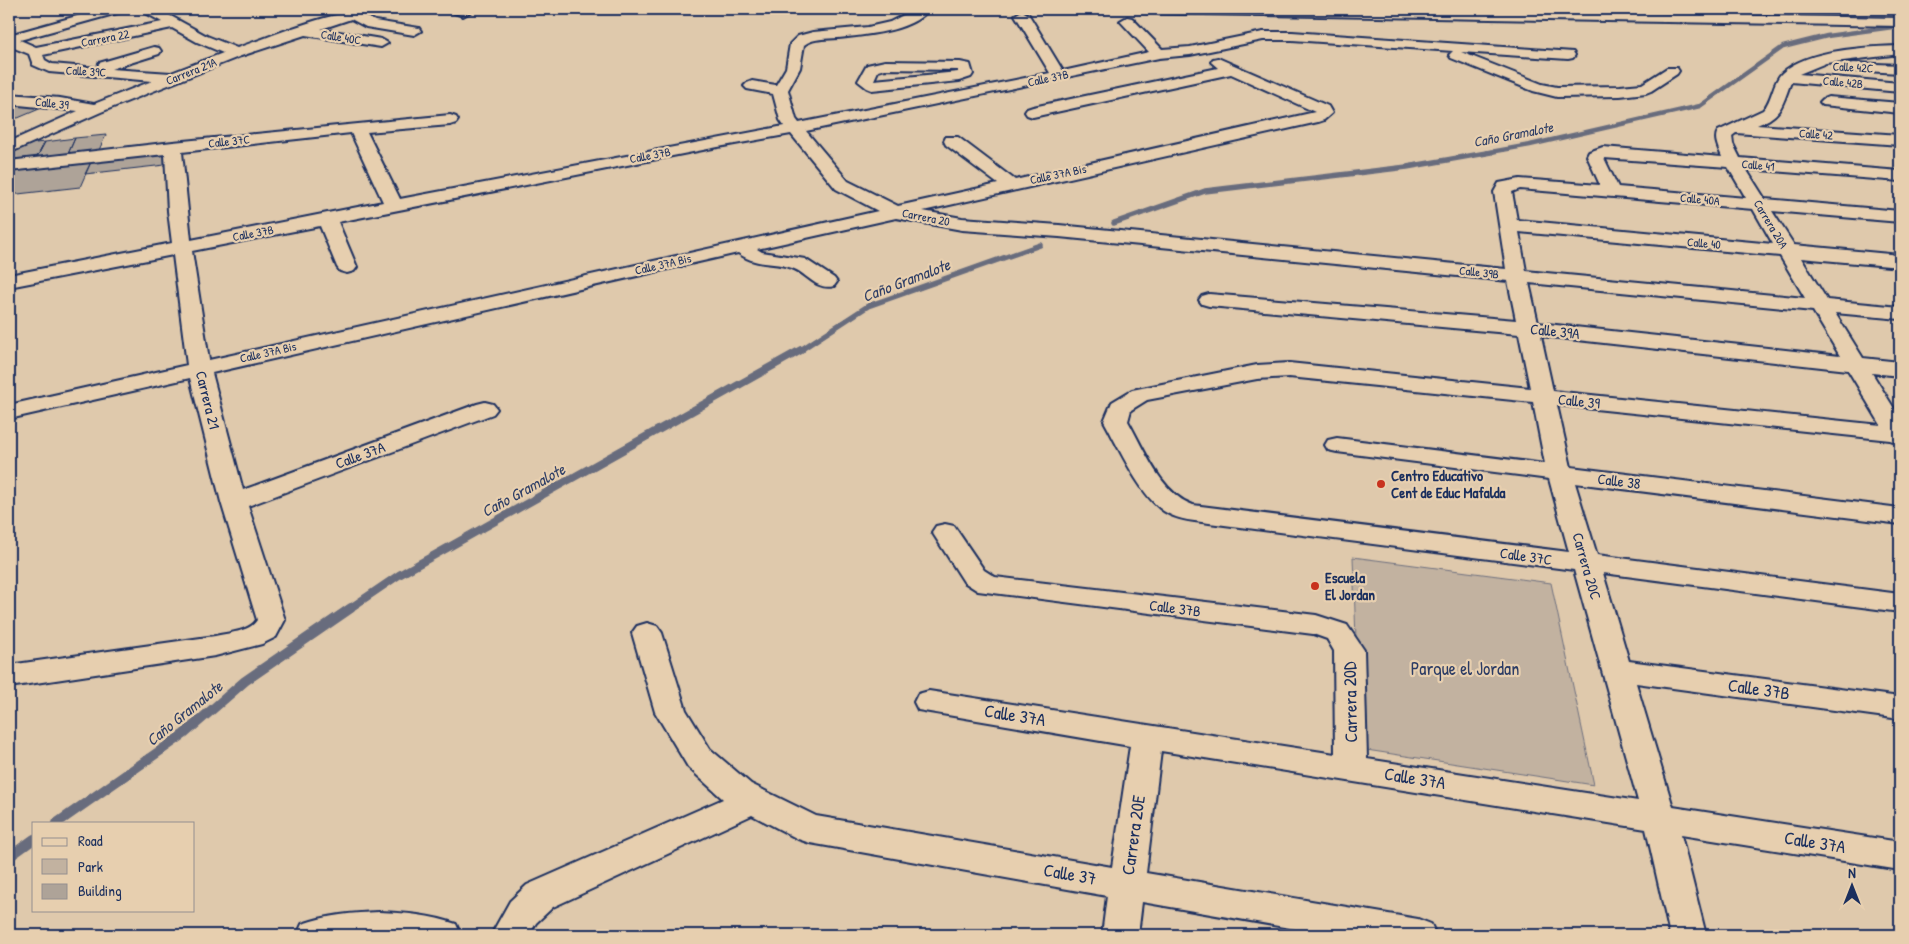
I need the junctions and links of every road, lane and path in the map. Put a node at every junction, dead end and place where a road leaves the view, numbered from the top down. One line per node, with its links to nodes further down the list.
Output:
1 (72, 9): 7 (street)
2 (116, 9): 7 (street)
3 (149, 9): 14 (street)
4 (378, 9): 8 (street, Carrera 21A)
5 (922, 9): 40 (street)
6 (1143, 9): 12 (street)
7 (100, 13): 13 (street)
8 (343, 14): 16 (street, Carrera 21A); 17 (street)
9 (1022, 15): 34 (street)
10 (42, 17): 13 (street)
11 (1127, 21): 27 (street)
12 (1897, 22)
13 (68, 23): 18 (street)
14 (176, 23): 25 (street, Carrera 22); 26 (street)
15 (1198, 23): 20 (street)
16 (302, 31): 19 (street, Calle 40C); 26 (street, Carrera 21A)
17 (414, 31)
18 (9, 40): 25 (street, Calle 39C)
19 (381, 43)
20 (1218, 44): 21 (street, Calle 37B); 24 (street, Calle 37B)
21 (1436, 47): 28 (street, Calle 37B); 33 (street)
22 (1900, 50): 29 (street)
23 (154, 51): 32 (street)
24 (1190, 51): 27 (street, Calle 37B); 30 (street)
25 (35, 52): 32 (street, Calle 39C)
26 (236, 53): 36 (street, Carrera 21A)
27 (1159, 54): 34 (street, Calle 37B)
28 (1568, 55)
29 (1806, 64): 31 (street, Calle 42C); 35 (street)
30 (1233, 69): 46 (street); 58 (street, Calle 37A Bis)
31 (1900, 70)
32 (85, 71): 36 (street, Calle 39C)
33 (1672, 71)
34 (1060, 76): 42 (street, Calle 37B)
35 (1786, 77): 39 (street, Calle 42B); 49 (street)
36 (175, 78): 45 (street, Carrera 21A)
37 (920, 81): 37 (street); 42 (street)
38 (752, 86): 40 (street)
39 (1900, 88)
40 (780, 90): 50 (street, Carrera 20)
41 (9, 99): 45 (street, Calle 39)
42 (943, 100): 50 (street, Calle 37B)
43 (1828, 102): 44 (street)
44 (1900, 108)
45 (95, 109): 54 (street, Carrera 21A)
46 (1033, 112)
47 (450, 120): 48 (street, Calle 37C)
48 (357, 128): 53 (street, Calle 37C); 62 (street)
49 (1731, 128): 51 (street, Calle 42); 55 (street, Carrera 20A)
50 (794, 129): 62 (street, Calle 37B); 63 (street, Carrera 20)
51 (1900, 140)
52 (952, 141): 58 (street)
53 (173, 147): 56 (street, Calle 37C); 69 (street, Carrera 21)
54 (9, 148)
55 (1734, 163): 57 (street, Calle 41); 59 (street, Calle 41); 61 (street, Carrera 20A)
56 (9, 166)
57 (1900, 176)
58 (1011, 185): 63 (street, Calle 37A Bis)
59 (1610, 191): 60 (street, Calle 40A); 61 (street, Calle 40A)
60 (1503, 192): 66 (street, Carrera 20C)
61 (1759, 204): 64 (street, Calle 40A); 70 (street, Carrera 20A)
62 (394, 206): 65 (street, Calle 37B)
63 (895, 212): 67 (street, Carrera 20); 68 (street, Calle 37A Bis)
64 (1900, 216)
65 (327, 219): 69 (street, Calle 37B); 72 (street)
66 (1508, 225): 70 (street, Calle 40); 73 (street, Carrera 20C)
67 (1058, 231): 73 (street, Calle 39B)
68 (740, 246): 75 (street); 81 (street, Calle 37A Bis)
69 (182, 247): 74 (street, Calle 37B); 81 (street, Carrera 21)
70 (1787, 250): 71 (street, Calle 40); 77 (street, Carrera 20A)
71 (1900, 261)
72 (346, 267)
73 (1517, 275): 77 (street, Calle 39B); 79 (street, Carrera 20C)
74 (9, 281)
75 (827, 282)
76 (1209, 300): 79 (street, Calle 39A)
77 (1820, 305): 78 (street, Calle 39B); 80 (street, Carrera 20A)
78 (1900, 313)
79 (1529, 328): 80 (street, Calle 39A); 83 (street, Carrera 20C)
80 (1856, 364): 82 (street, Calle 39A); 86 (street, Carrera 20A)
81 (199, 368): 85 (street, Calle 37A Bis); 89 (street, Carrera 21)
82 (1900, 369)
83 (1543, 398): 86 (street, Calle 39); 88 (street, Carrera 20C); 91 (street, Calle 39)
84 (485, 409): 89 (street, Calle 37A)
85 (9, 412)
86 (1900, 435)
87 (1337, 445): 88 (street, Calle 38)
88 (1560, 474): 90 (street, Calle 38); 93 (street, Carrera 20C)
89 (234, 502): 98 (street, Carrera 21)
90 (1900, 516)
91 (1241, 518): 93 (street, Calle 37C)
92 (945, 532): 95 (street, Calle 37B)
93 (1586, 564): 94 (street, Calle 37C); 97 (street, Carrera 20C)
94 (1900, 604)
95 (1316, 624): 102 (street, Carrera 20D)
96 (648, 633): 103 (street, Calle 37)
97 (1617, 670): 100 (street, Calle 37B); 104 (street, Carrera 20C)
98 (9, 676)
99 (929, 702): 101 (street, Calle 37A)
100 (1900, 708)
101 (1147, 735): 102 (street, Calle 37A); 106 (street, Carrera 20E)
102 (1351, 768): 104 (street, Calle 37A)
103 (753, 800): 106 (street, Calle 37); 109 (street)
104 (1660, 818): 105 (street, Calle 37A); 112 (street, Carrera 20C)
105 (1900, 856)
106 (1127, 884): 110 (street, Carrera 20E); 111 (street, Calle 37)
107 (315, 935): 108 (street)
108 (443, 935)
109 (509, 935)
110 (1120, 935)
111 (1418, 935)
112 (1688, 935)

